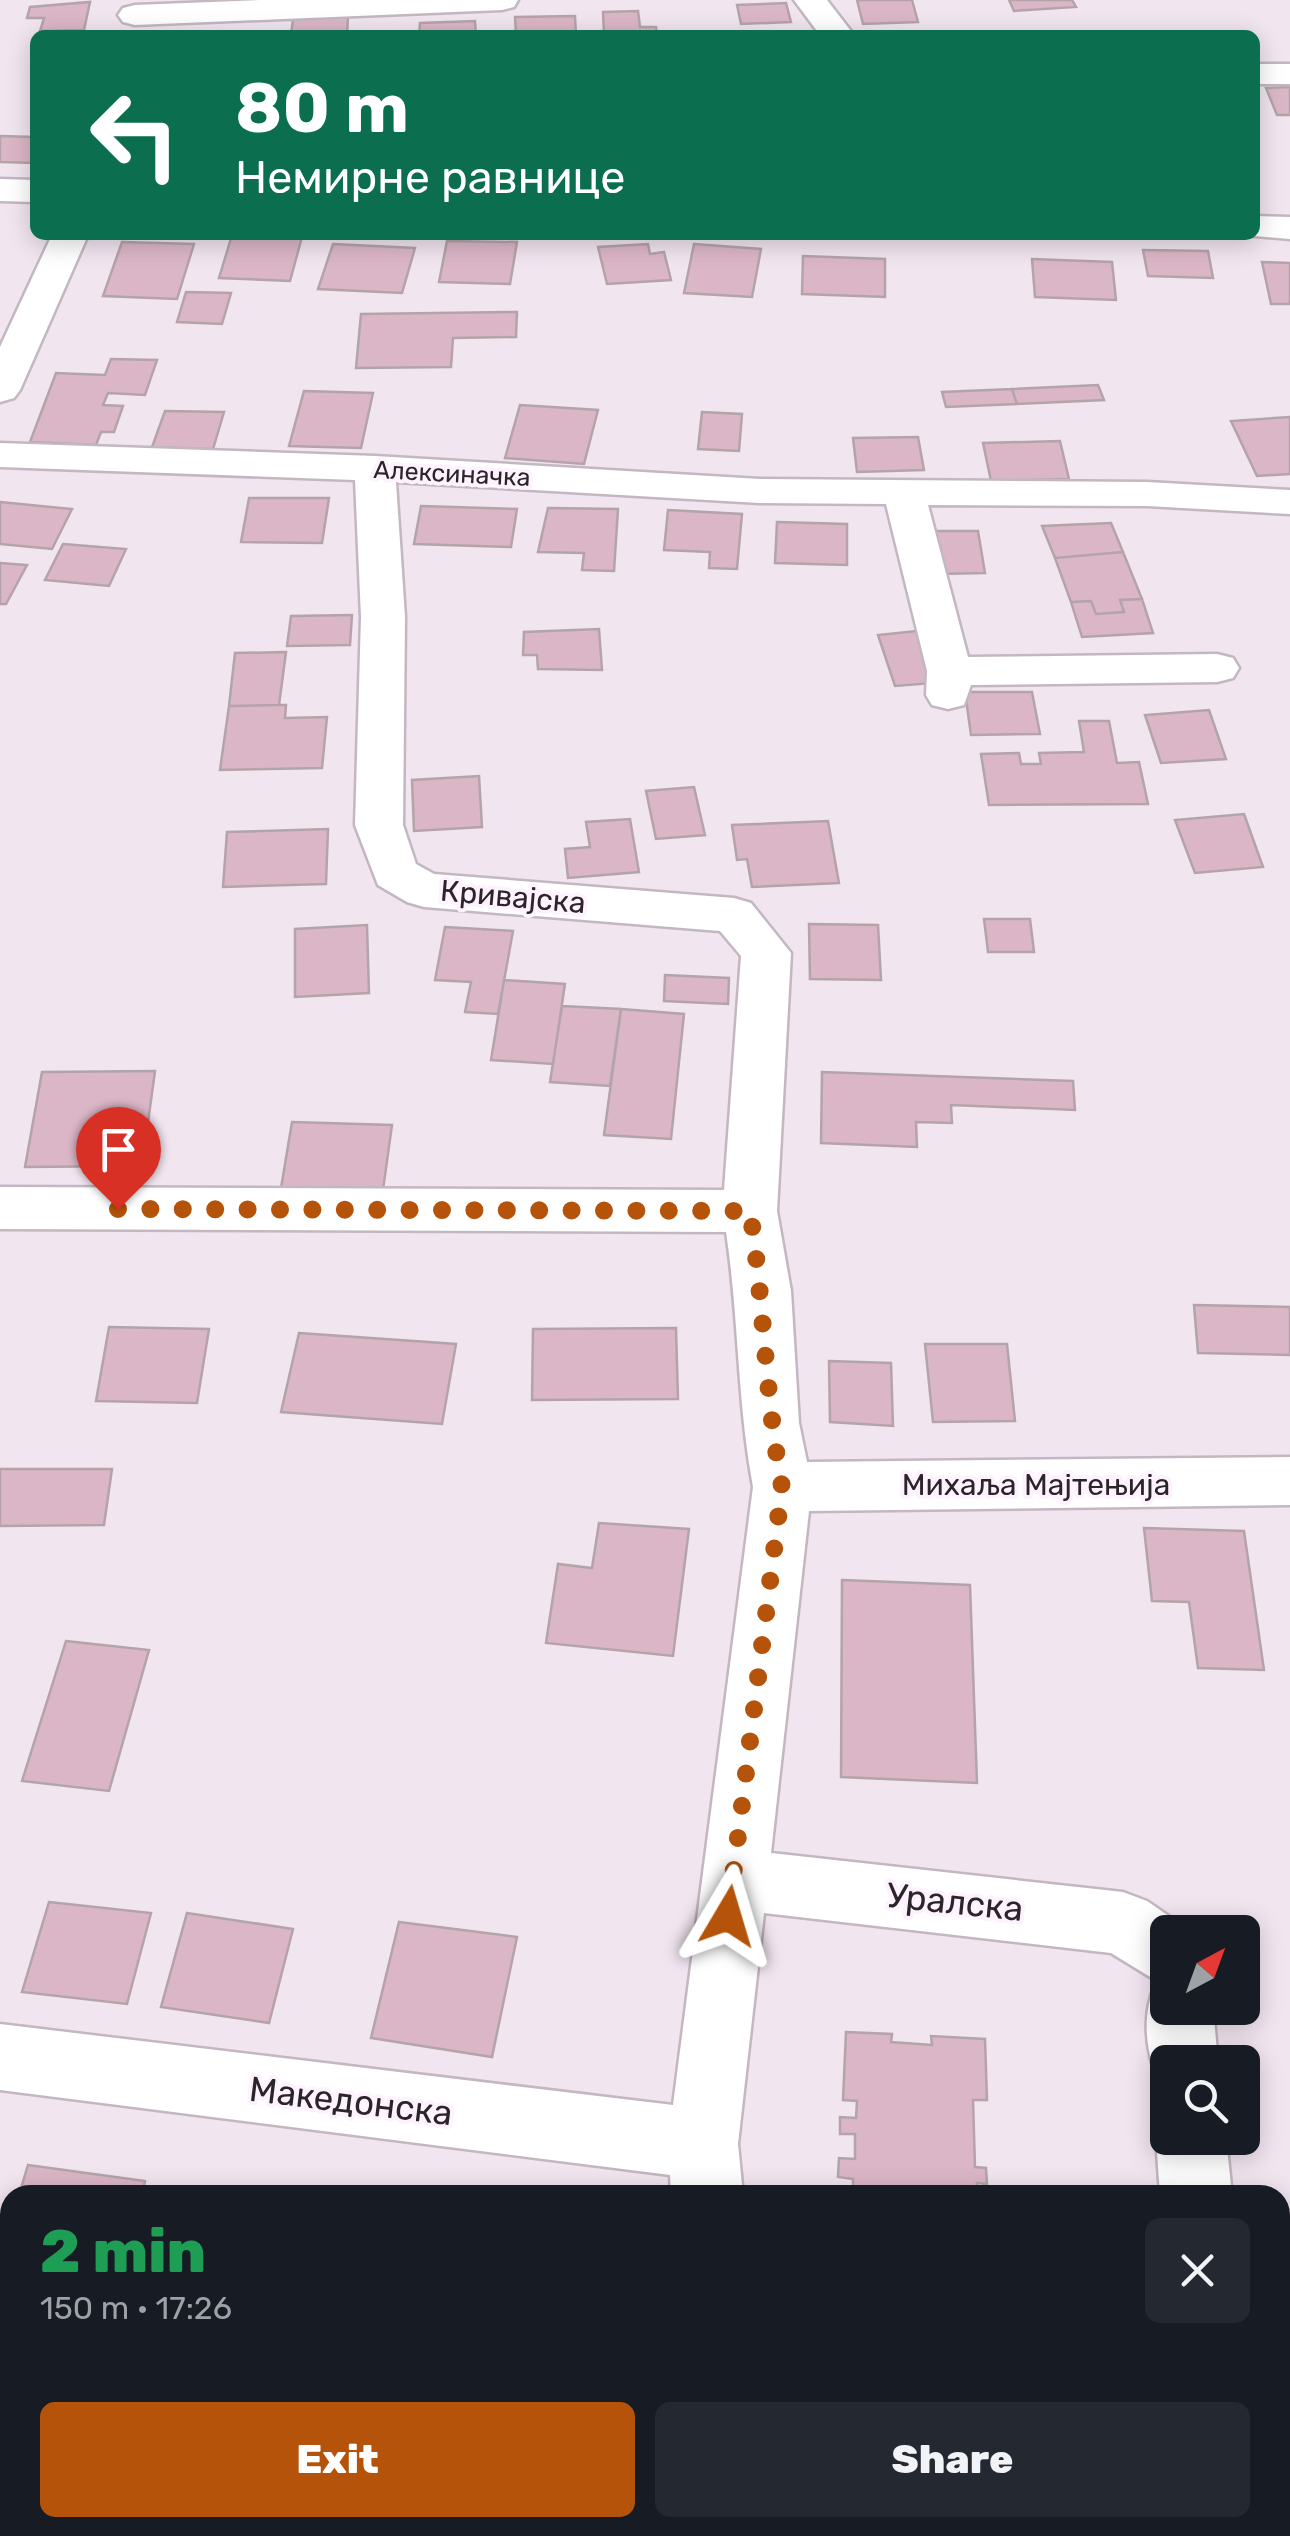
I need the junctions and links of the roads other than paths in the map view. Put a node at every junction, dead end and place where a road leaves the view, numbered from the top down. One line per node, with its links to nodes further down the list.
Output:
1 (502, 0): 3 (street)
2 (810, 0): 4 (street)
3 (135, 17)
4 (833, 30)
5 (1260, 74): 6 (street)
6 (1290, 74)
7 (0, 190): 8 (street)
8 (30, 191)
9 (1260, 227): 10 (street)
10 (1290, 228)
11 (68, 240): 12 (street)
12 (0, 390)
13 (0, 455): 14 (street, Алексиначка)
14 (374, 468): 15 (street, Алексиначка); 19 (street, Кривајска)
15 (904, 492): 16 (street, Алексиначка); 17 (street)
16 (1290, 502)
17 (1217, 668)
18 (0, 1208): 19 (street)
19 (750, 1211): 21 (street)
20 (1290, 1481): 21 (street, Михаља Мајтењија)
21 (782, 1487): 22 (street)
22 (732, 1878): 23 (street, Уралска); 26 (street)
23 (1150, 1942)
24 (0, 2057): 26 (street, Македонска)
25 (1192, 2155): 27 (street)
26 (705, 2170)
27 (1195, 2185)

